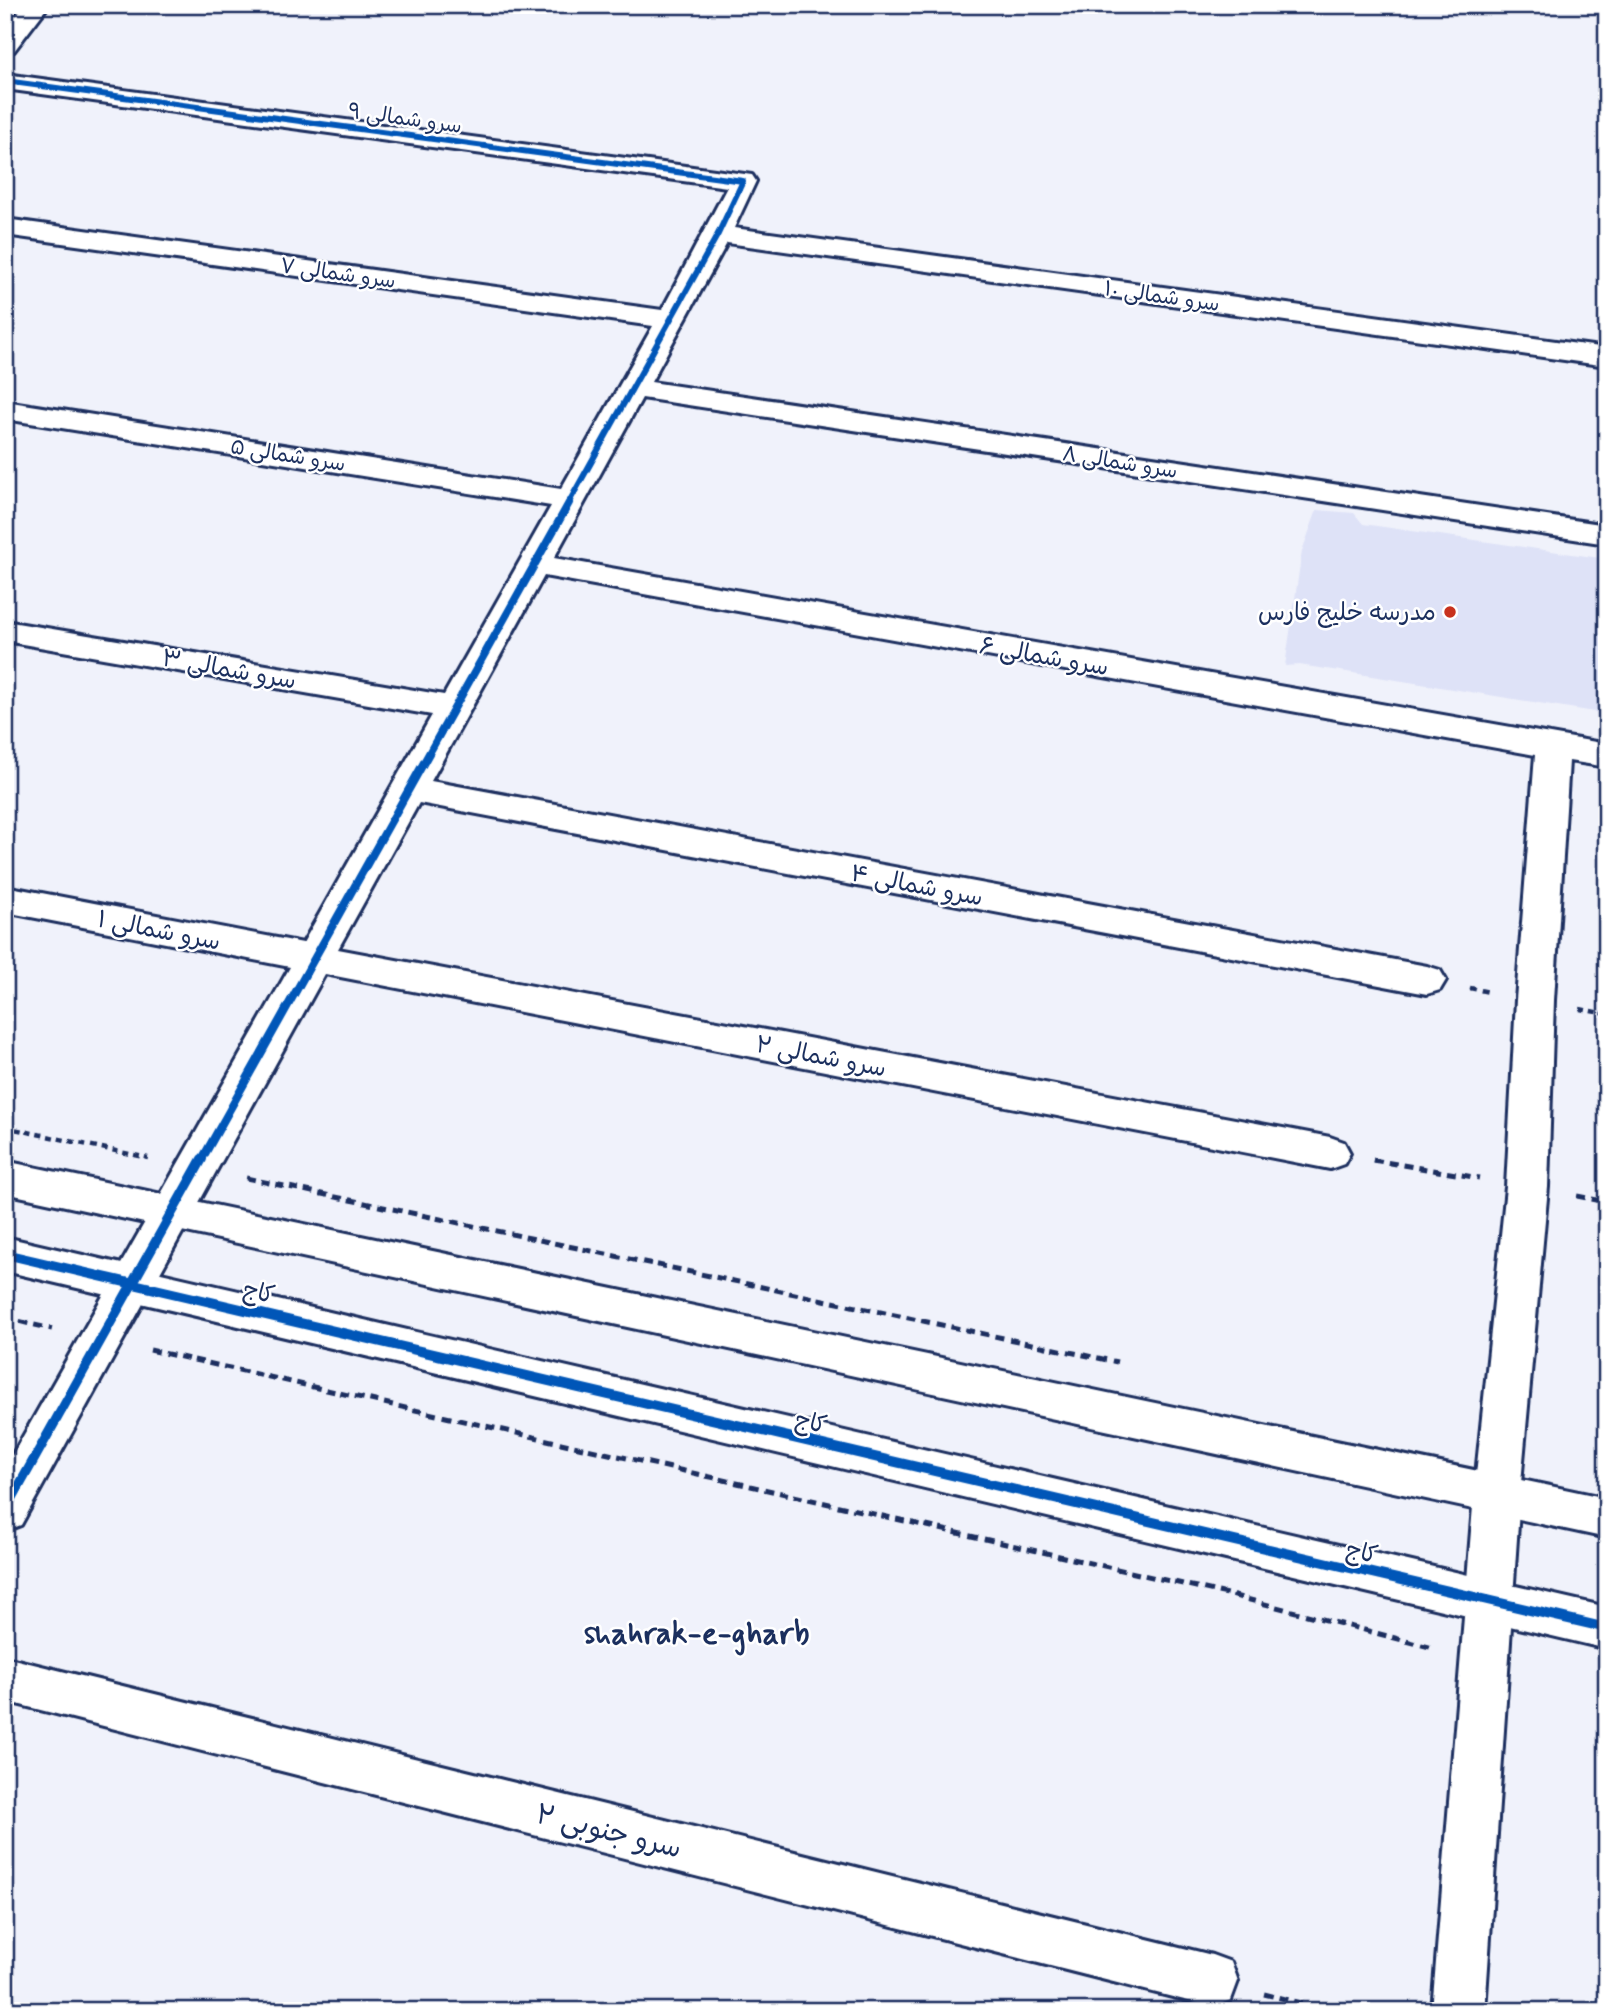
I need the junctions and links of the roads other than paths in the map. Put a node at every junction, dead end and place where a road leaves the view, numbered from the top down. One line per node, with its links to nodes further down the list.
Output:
1 (37, 5): 2 (street)
2 (5, 46)
3 (5, 81): 5 (street, سرو شمالی ۹)
4 (5, 227): 6 (street, سرو شمالی ۷)
5 (718, 234): 6 (street); 7 (street, سرو شمالی ۱۰)
6 (671, 320): 8 (street)
7 (1607, 357)
8 (633, 388): 10 (street); 11 (street, سرو شمالی ۸)
9 (5, 411): 10 (street, سرو شمالی ۵)
10 (570, 500): 12 (street)
11 (1607, 535)
12 (534, 564): 14 (street); 15 (street, سرو شمالی ۶)
13 (5, 631): 14 (street, سرو شمالی ۳)
14 (454, 708): 17 (street)
15 (1553, 747): 16 (street, سرو شمالی ۶); 26 (street)
16 (1607, 756)
17 (408, 789): 19 (street); 20 (street, سرو شمالی ۴)
18 (5, 899): 19 (street, سرو شمالی ۱)
19 (313, 960): 21 (street, سرو شمالی ۲); 23 (street)
20 (1427, 980)
21 (1330, 1153)
22 (5, 1177): 23 (street)
23 (171, 1214): 25 (street); 26 (street)
24 (5, 1254): 25 (street, کاج)
25 (133, 1282): 27 (street); 29 (street, کاج)
26 (1497, 1494): 28 (street); 29 (street)
27 (5, 1511)
28 (1607, 1518)
29 (1488, 1601): 30 (street, کاج); 33 (street)
30 (1607, 1628)
31 (5, 1679): 32 (street, سرو جنوبی ۲)
32 (1212, 1981)
33 (1458, 2011)

